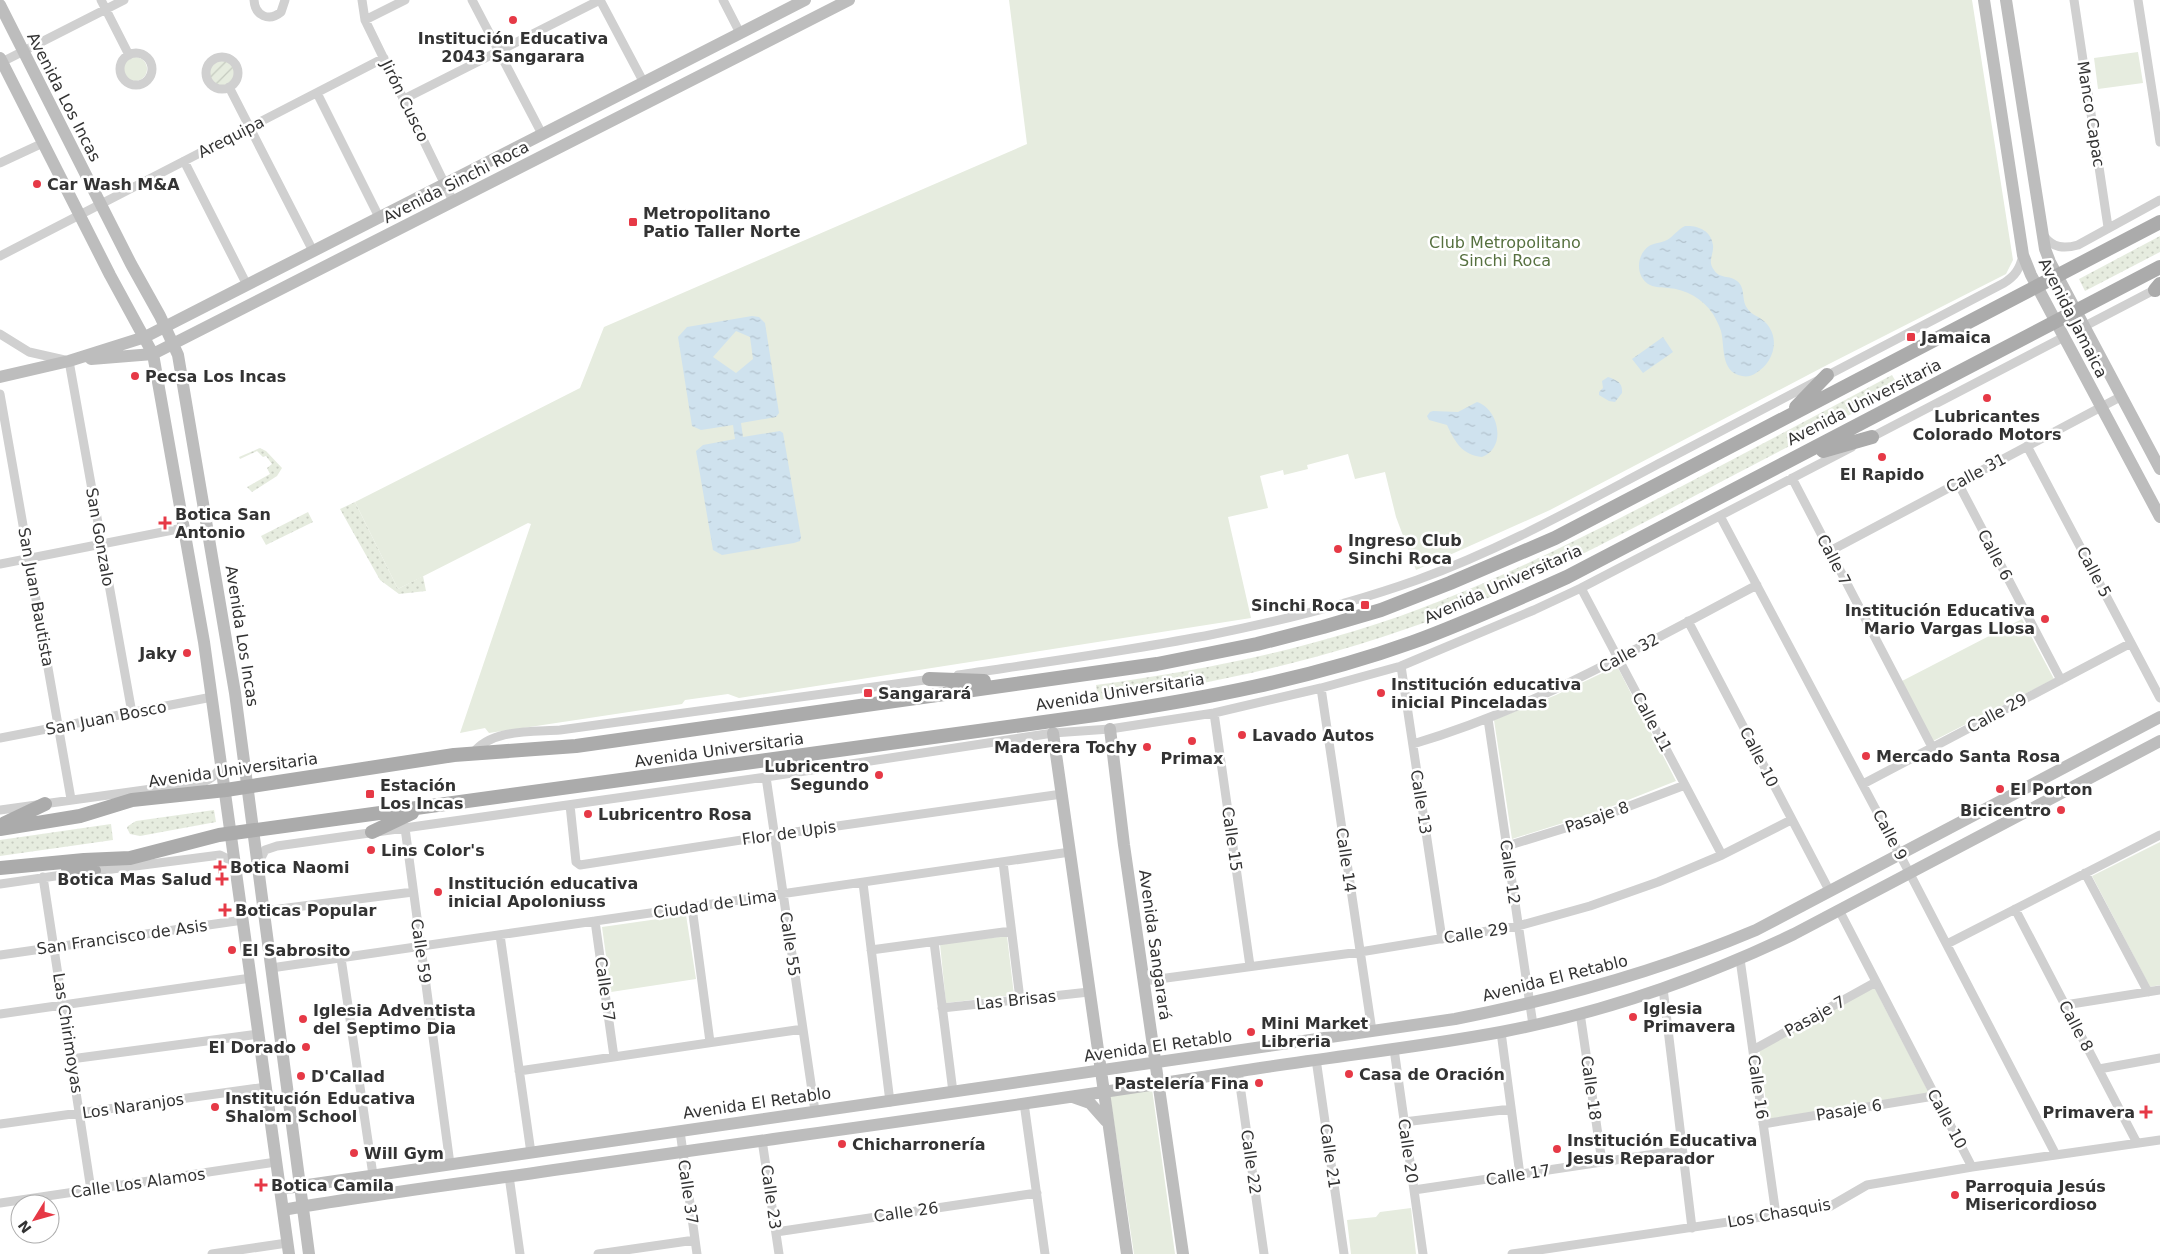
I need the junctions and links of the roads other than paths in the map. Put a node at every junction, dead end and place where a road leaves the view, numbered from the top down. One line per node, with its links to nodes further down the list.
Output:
1 (101, 0): 17 (street)
2 (124, 0): 17 (street)
3 (254, 0): 4 (street)
4 (285, 0)
5 (362, 0): 18 (street, Jirón Cusco)
6 (405, 0): 18 (street)
7 (472, 0): 20 (street)
8 (600, 0): 20 (street); 25 (street)
9 (723, 0): 19 (street)
10 (805, 0): 19 (main road, Avenida Sinchi Roca)
11 (849, 0): 37 (main road, Avenida Sinchi Roca)
12 (1984, 0): 45 (main road, Avenida Jamaica)
13 (2006, 0): 43 (main road, Avenida Jamaica)
14 (2074, 0): 42 (street, Manco Capac)
15 (2138, 0): 31 (street)
16 (0, 5): 21 (main road, Avenida Los Incas)
17 (106, 10): 21 (street); 22 (street)
18 (365, 20): 23 (street, Jirón Cusco)
19 (740, 33): 25 (main road, Avenida Sinchi Roca)
20 (499, 51): 28 (street); 30 (street)
21 (23, 52): 24 (street); 38 (main road, Avenida Los Incas)
22 (129, 55)
23 (384, 58): 27 (street, Arequipa); 28 (street, Jirón Cusco)
24 (1, 64): 32 (main road)
25 (644, 83): 30 (main road, Avenida Sinchi Roca)
26 (229, 87): 29 (street)
27 (316, 93): 29 (street, Arequipa); 40 (street)
28 (404, 99): 35 (street, Jirón Cusco)
29 (250, 127): 33 (street, Arequipa); 44 (street)
30 (542, 134): 35 (main road, Avenida Sinchi Roca)
31 (2160, 142)
32 (43, 143): 34 (street); 39 (main road)
33 (184, 161): 38 (street, Arequipa); 49 (street)
34 (0, 163)
35 (445, 184): 37 (street, Jirón Cusco); 40 (main road, Avenida Sinchi Roca)
36 (2160, 200): 42 (street)
37 (453, 201): 59 (main road, Avenida Sinchi Roca)
38 (100, 204): 39 (street, Arequipa); 54 (main road, Avenida Los Incas)
39 (80, 215): 46 (street, Arequipa); 57 (main road)
40 (379, 217): 44 (main road, Avenida Sinchi Roca)
41 (2160, 222): 48 (main road, Avenida Universitaria)
42 (2108, 227): 43 (street)
43 (2042, 232): 48 (main road, Avenida Jamaica)
44 (313, 251): 49 (main road, Avenida Sinchi Roca)
45 (2022, 255): 50 (main road, Avenida Jamaica); 62 (street, Avenida Universitaria)
46 (0, 256)
47 (2160, 268): 52 (main road, Avenida Universitaria)
48 (2057, 275): 50 (main road, Avenida Universitaria); 52 (main road, Avenida Jamaica)
49 (246, 285): 54 (main road, Avenida Sinchi Roca)
50 (2036, 286): 53 (main road, Avenida Jamaica); 67 (main road, Avenida Universitaria)
51 (2159, 290): 55 (street)
52 (2077, 311): 53 (main road, Avenida Universitaria); 55 (main road, Avenida Jamaica)
53 (2056, 322): 58 (main road, Avenida Jamaica); 72 (main road, Avenida Universitaria)
54 (165, 326): 57 (main road, Avenida Sinchi Roca); 59 (main road, Avenida Los Incas)
55 (2085, 326): 65 (main road, Avenida Jamaica)
56 (0, 334): 61 (street)
57 (145, 337): 60 (main road); 61 (main road, Avenida Sinchi Roca)
58 (2064, 337): 66 (main road, Avenida Jamaica); 70 (street, Avenida Universitaria)
59 (174, 343): 60 (main road, Avenida Sinchi Roca); 86 (main road, Avenida Los Incas)
60 (153, 354): 61 (main road, Avenida Sinchi Roca); 78 (main road)
61 (68, 362): 63 (main road, Avenida Sinchi Roca); 79 (street, San Gonzalo)
62 (1827, 375): 67 (main road); 91 (street, Avenida Universitaria)
63 (0, 377)
64 (0, 394): 81 (street, San Juan Bautista)
65 (2122, 396): 66 (street, Calle 31); 68 (main road, Avenida Jamaica)
66 (2101, 407): 69 (main road, Avenida Jamaica); 71 (street, Calle 31)
67 (1789, 415): 93 (main road, Avenida Universitaria)
68 (2134, 420): 69 (main road); 73 (main road, Avenida Jamaica)
69 (2113, 430): 77 (main road, Avenida Jamaica)
70 (1872, 437): 72 (main road); 74 (street, Avenida Universitaria)
71 (2027, 446): 75 (street, Calle 31); 88 (street, Calle 5)
72 (1798, 457): 119 (main road, Avenida Universitaria)
73 (2160, 470)
74 (1792, 478): 76 (street, Avenida Universitaria); 80 (street, Calle 7)
75 (1958, 483): 80 (street, Calle 31); 92 (street, Calle 6)
76 (1720, 516): 83 (street, Calle 9); 84 (street, Avenida Universitaria)
77 (2160, 517)
78 (184, 528): 79 (street); 87 (main road)
79 (101, 545): 81 (street); 97 (street, San Gonzalo)
80 (1830, 551): 107 (street, Calle 7)
81 (29, 559): 82 (street); 101 (street, San Juan Bautista)
82 (0, 564)
83 (1757, 585): 85 (street, Calle 32); 112 (street, Calle 9)
84 (1581, 588): 89 (street, Calle 11); 90 (street, Avenida Universitaria)
85 (1688, 621): 89 (street, Calle 32); 121 (street, Calle 10)
86 (226, 638): 87 (main road); 113 (main road, Avenida Los Incas)
87 (204, 642): 95 (main road)
88 (2131, 643): 92 (street, Calle 29); 96 (street, Calle 5)
89 (1618, 659): 100 (street, Calle 32); 111 (street, Calle 11)
90 (1401, 666): 94 (street, Avenida Universitaria); 106 (street, Calle 13)
91 (930, 679): 93 (main road); 108 (street, Avenida Universitaria)
92 (2061, 680): 107 (street, Calle 29)
93 (1007, 685): 108 (main road, Avenida Universitaria)
94 (1321, 688): 98 (street, Avenida Universitaria); 161 (street, Calle 14)
95 (212, 697): 97 (street, San Juan Bosco); 109 (main road)
96 (2160, 698)
97 (132, 713): 101 (street, San Juan Bosco)
98 (1214, 713): 102 (street, Avenida Universitaria); 165 (street, Calle 15)
99 (2160, 717): 132 (main road, Avenida El Retablo)
100 (1488, 719): 106 (street, Calle 32); 129 (street, Calle 12)
101 (58, 727): 104 (street, San Juan Bosco); 116 (street, San Juan Bautista)
102 (1110, 730): 103 (street, Avenida Universitaria); 167 (main road, Avenida Sangarará)
103 (1053, 733): 110 (street, Avenida Universitaria); 115 (main road)
104 (0, 738)
105 (2160, 741): 138 (main road)
106 (1412, 744): 155 (street, Calle 13)
107 (1932, 747): 112 (street, Calle 29)
108 (472, 753): 113 (main road, Avenida Universitaria)
109 (222, 763): 114 (main road); 116 (street, Avenida Universitaria)
110 (766, 777): 118 (street, Avenida Universitaria); 127 (street, Calle 55)
111 (1685, 784): 129 (street, Pasaje 8); 131 (street, Calle 11)
112 (1862, 784): 132 (street, Calle 9)
113 (248, 786): 114 (main road, Avenida Universitaria); 124 (main road, Avenida Los Incas)
114 (226, 790): 122 (main road, Avenida Universitaria); 126 (main road)
115 (1062, 794): 127 (street, Flor de Upis); 130 (main road)
116 (71, 799): 117 (street, Avenida Universitaria)
117 (45, 804): 120 (street, Avenida Universitaria); 122 (main road)
118 (570, 804): 123 (street, Avenida Universitaria); 127 (street, Flor de Upis)
119 (427, 806): 124 (main road, Avenida Universitaria); 125 (main road)
120 (0, 810)
121 (1791, 820): 131 (street, Calle 29); 144 (street, Calle 10)
122 (0, 828)
123 (404, 828): 125 (street, Avenida Universitaria); 143 (street, Calle 59)
124 (254, 832): 126 (main road, Avenida Universitaria); 134 (main road, Avenida Los Incas)
125 (372, 832): 134 (street, Avenida Universitaria)
126 (232, 834): 135 (main road, Avenida Universitaria); 136 (main road)
127 (774, 834): 145 (street, Calle 55)
128 (2160, 835): 139 (street)
129 (1507, 846): 152 (street, Calle 12)
130 (1070, 852): 133 (street, Ciudad de Lima); 173 (main road)
131 (1722, 854): 152 (street, Calle 29)
132 (1900, 854): 138 (street, Calle 9); 144 (main road, Avenida El Retablo)
133 (1003, 862): 141 (street, Ciudad de Lima); 153 (street)
134 (258, 864): 149 (main road, Avenida Los Incas)
135 (4, 868): 137 (main road)
136 (236, 869): 137 (street); 150 (main road)
137 (94, 871): 140 (street)
138 (1909, 872): 148 (main road); 157 (street, Calle 9)
139 (2085, 873): 147 (street); 174 (street)
140 (44, 877): 142 (street); 158 (street, Las Chirimoyas)
141 (863, 883): 145 (street, Ciudad de Lima); 160 (street)
142 (0, 884)
143 (413, 892): 149 (street); 159 (street, Calle 59)
144 (1830, 892): 176 (main road, Avenida El Retablo)
145 (783, 894): 146 (street, Ciudad de Lima); 183 (street, Calle 55)
146 (692, 907): 151 (street, Ciudad de Lima); 187 (street)
147 (2015, 909): 157 (street); 177 (street, Calle 8)
148 (1839, 910): 164 (main road); 168 (street, Calle 10)
149 (264, 911): 166 (main road, Avenida Los Incas)
150 (243, 920): 158 (street, San Francisco de Asis); 169 (main road)
151 (596, 921): 154 (street, Ciudad de Lima); 190 (street, Calle 57)
152 (1518, 926): 155 (street, Calle 29); 176 (street, Calle 12)
153 (1011, 931): 156 (street); 175 (street)
154 (500, 935): 159 (street, Ciudad de Lima); 196 (street)
155 (1442, 939): 161 (street, Calle 29)
156 (934, 942): 160 (street); 179 (street)
157 (1947, 944): 221 (street, Calle 9)
158 (54, 946): 162 (street, San Francisco de Asis); 178 (street, Las Chirimoyas)
159 (421, 946): 163 (street, Ciudad de Lima); 224 (street, Calle 59)
160 (871, 950): 205 (street)
161 (1360, 952): 165 (street, Calle 29); 184 (street, Calle 14)
162 (0, 954)
163 (341, 958): 166 (street, Ciudad de Lima); 227 (street)
164 (1740, 960): 171 (main road); 189 (street, Calle 16)
165 (1250, 966): 167 (street, Calle 29)
166 (272, 968): 170 (main road, Avenida Los Incas)
167 (1144, 981): 194 (main road, Avenida Sangarará)
168 (1876, 982): 189 (street, Pasaje 7); 204 (street, Calle 10)
169 (252, 983): 170 (main road); 178 (street); 186 (main road)
170 (274, 986): 229 (main road, Avenida Los Incas)
171 (1663, 988): 180 (main road); 218 (street)
172 (2160, 990): 174 (street)
173 (1090, 992): 175 (street, Las Brisas); 197 (main road)
174 (2148, 992): 177 (street)
175 (1020, 1000): 179 (street, Las Brisas)
176 (1530, 1004): 182 (street, Calle 12); 184 (main road, Avenida El Retablo)
177 (2065, 1005): 195 (street, Calle 8)
178 (64, 1006): 181 (street); 191 (street, Las Chirimoyas)
179 (942, 1008): 201 (street)
180 (1580, 1013): 182 (main road); 223 (street, Calle 18)
181 (0, 1014)
182 (1533, 1025): 185 (main road)
183 (803, 1029): 187 (street); 208 (street, Calle 55)
184 (1372, 1031): 194 (main road, Avenida El Retablo)
185 (1500, 1032): 188 (main road); 207 (street)
186 (259, 1034): 191 (street); 200 (main road)
187 (710, 1042): 190 (street)
188 (1394, 1049): 192 (main road); 210 (street, Calle 20)
189 (1753, 1050): 213 (street, Calle 16)
190 (614, 1057): 196 (street)
191 (71, 1058): 209 (street, Las Chirimoyas)
192 (1316, 1058): 198 (main road); 253 (street, Calle 21)
193 (2160, 1058): 195 (street)
194 (1155, 1062): 197 (main road, Avenida El Retablo); 199 (main road, Avenida Sangarará)
195 (2099, 1069): 217 (street, Calle 8)
196 (519, 1071): 220 (street)
197 (1100, 1071): 201 (main road, Avenida El Retablo); 202 (main road)
198 (1238, 1071): 199 (main road); 252 (street, Calle 22)
199 (1158, 1084): 202 (main road); 251 (main road, Avenida Sangarará)
200 (266, 1087): 209 (street, Los Naranjos); 222 (main road)
201 (953, 1092): 205 (main road, Avenida El Retablo)
202 (1104, 1092): 203 (main road); 212 (main road)
203 (1071, 1096): 206 (main road); 212 (main road)
204 (1934, 1096): 213 (street, Pasaje 6); 225 (street, Calle 10)
205 (890, 1102): 208 (main road, Avenida El Retablo)
206 (1024, 1103): 215 (main road); 233 (street)
207 (1511, 1109): 210 (street); 226 (street)
208 (814, 1111): 214 (main road, Avenida El Retablo)
209 (80, 1114): 211 (street, Los Naranjos); 231 (street, Las Chirimoyas)
210 (1404, 1122): 232 (street, Calle 20)
211 (0, 1124)
212 (1108, 1124): 250 (main road)
213 (1763, 1124): 237 (street, Calle 16)
214 (680, 1131): 219 (street, Calle 37); 220 (main road, Avenida El Retablo)
215 (762, 1140): 219 (main road); 239 (street, Calle 23)
216 (2160, 1140): 217 (street, Los Chasquis)
217 (2138, 1143): 221 (street, Los Chasquis)
218 (1682, 1150): 223 (street, Calle 17); 238 (street)
219 (682, 1151): 228 (main road); 240 (street, Calle 37)
220 (531, 1153): 224 (main road, Avenida El Retablo)
221 (2056, 1155): 225 (street, Los Chasquis)
222 (276, 1162): 230 (main road); 231 (street, Calle Los Alamos)
223 (1602, 1162): 226 (street, Calle 17)
224 (450, 1164): 227 (main road, Avenida El Retablo)
225 (1972, 1167): 237 (street, Los Chasquis)
226 (1520, 1174): 232 (street, Calle 17)
227 (373, 1175): 229 (main road, Avenida El Retablo)
228 (509, 1176): 235 (main road); 245 (street)
229 (300, 1186): 230 (main road, Avenida El Retablo); 235 (main road, Avenida Los Incas)
230 (280, 1189): 236 (main road)
231 (92, 1190): 234 (street, Calle Los Alamos)
232 (1414, 1190): 254 (street, Calle 20)
233 (1036, 1193): 239 (street, Calle 26); 249 (street)
234 (0, 1203)
235 (302, 1206): 236 (main road); 244 (main road, Avenida Los Incas)
236 (283, 1210): 241 (main road)
237 (1776, 1215): 238 (street, Los Chasquis)
238 (1692, 1228): 255 (street, Los Chasquis)
239 (776, 1232): 248 (street, Calle 23)
240 (695, 1240): 242 (street); 247 (street, Calle 37)
241 (288, 1248): 243 (street)
242 (617, 1253): 246 (street)
243 (212, 1254)
244 (309, 1254)
245 (520, 1254)
246 (598, 1254)
247 (697, 1254)
248 (779, 1254)
249 (1045, 1254)
250 (1127, 1254)
251 (1183, 1254)
252 (1264, 1254)
253 (1344, 1254)
254 (1423, 1254)
255 (1512, 1254)

